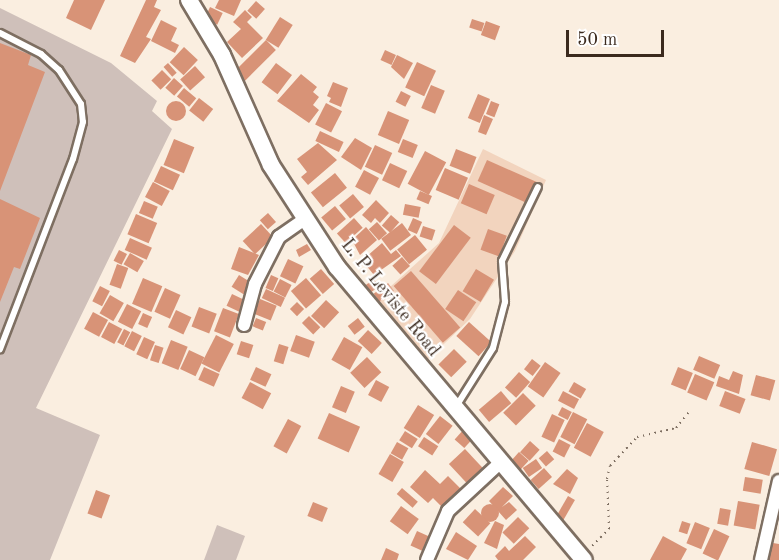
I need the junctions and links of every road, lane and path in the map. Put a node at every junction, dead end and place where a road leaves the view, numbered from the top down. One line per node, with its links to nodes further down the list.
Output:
1 (189, 0): 4 (main road, L. P. Leviste Road)
2 (0, 33): 6 (lane)
3 (538, 187): 7 (lane)
4 (306, 218): 5 (street); 7 (main road, L. P. Leviste Road)
5 (244, 325)
6 (0, 349)
7 (456, 408): 9 (main road, L. P. Leviste Road)
8 (689, 412): 11 (path)
9 (501, 462): 11 (main road, L. P. Leviste Road); 12 (street)
10 (779, 481): 13 (street)
11 (581, 556)
12 (427, 560)
13 (760, 560)

